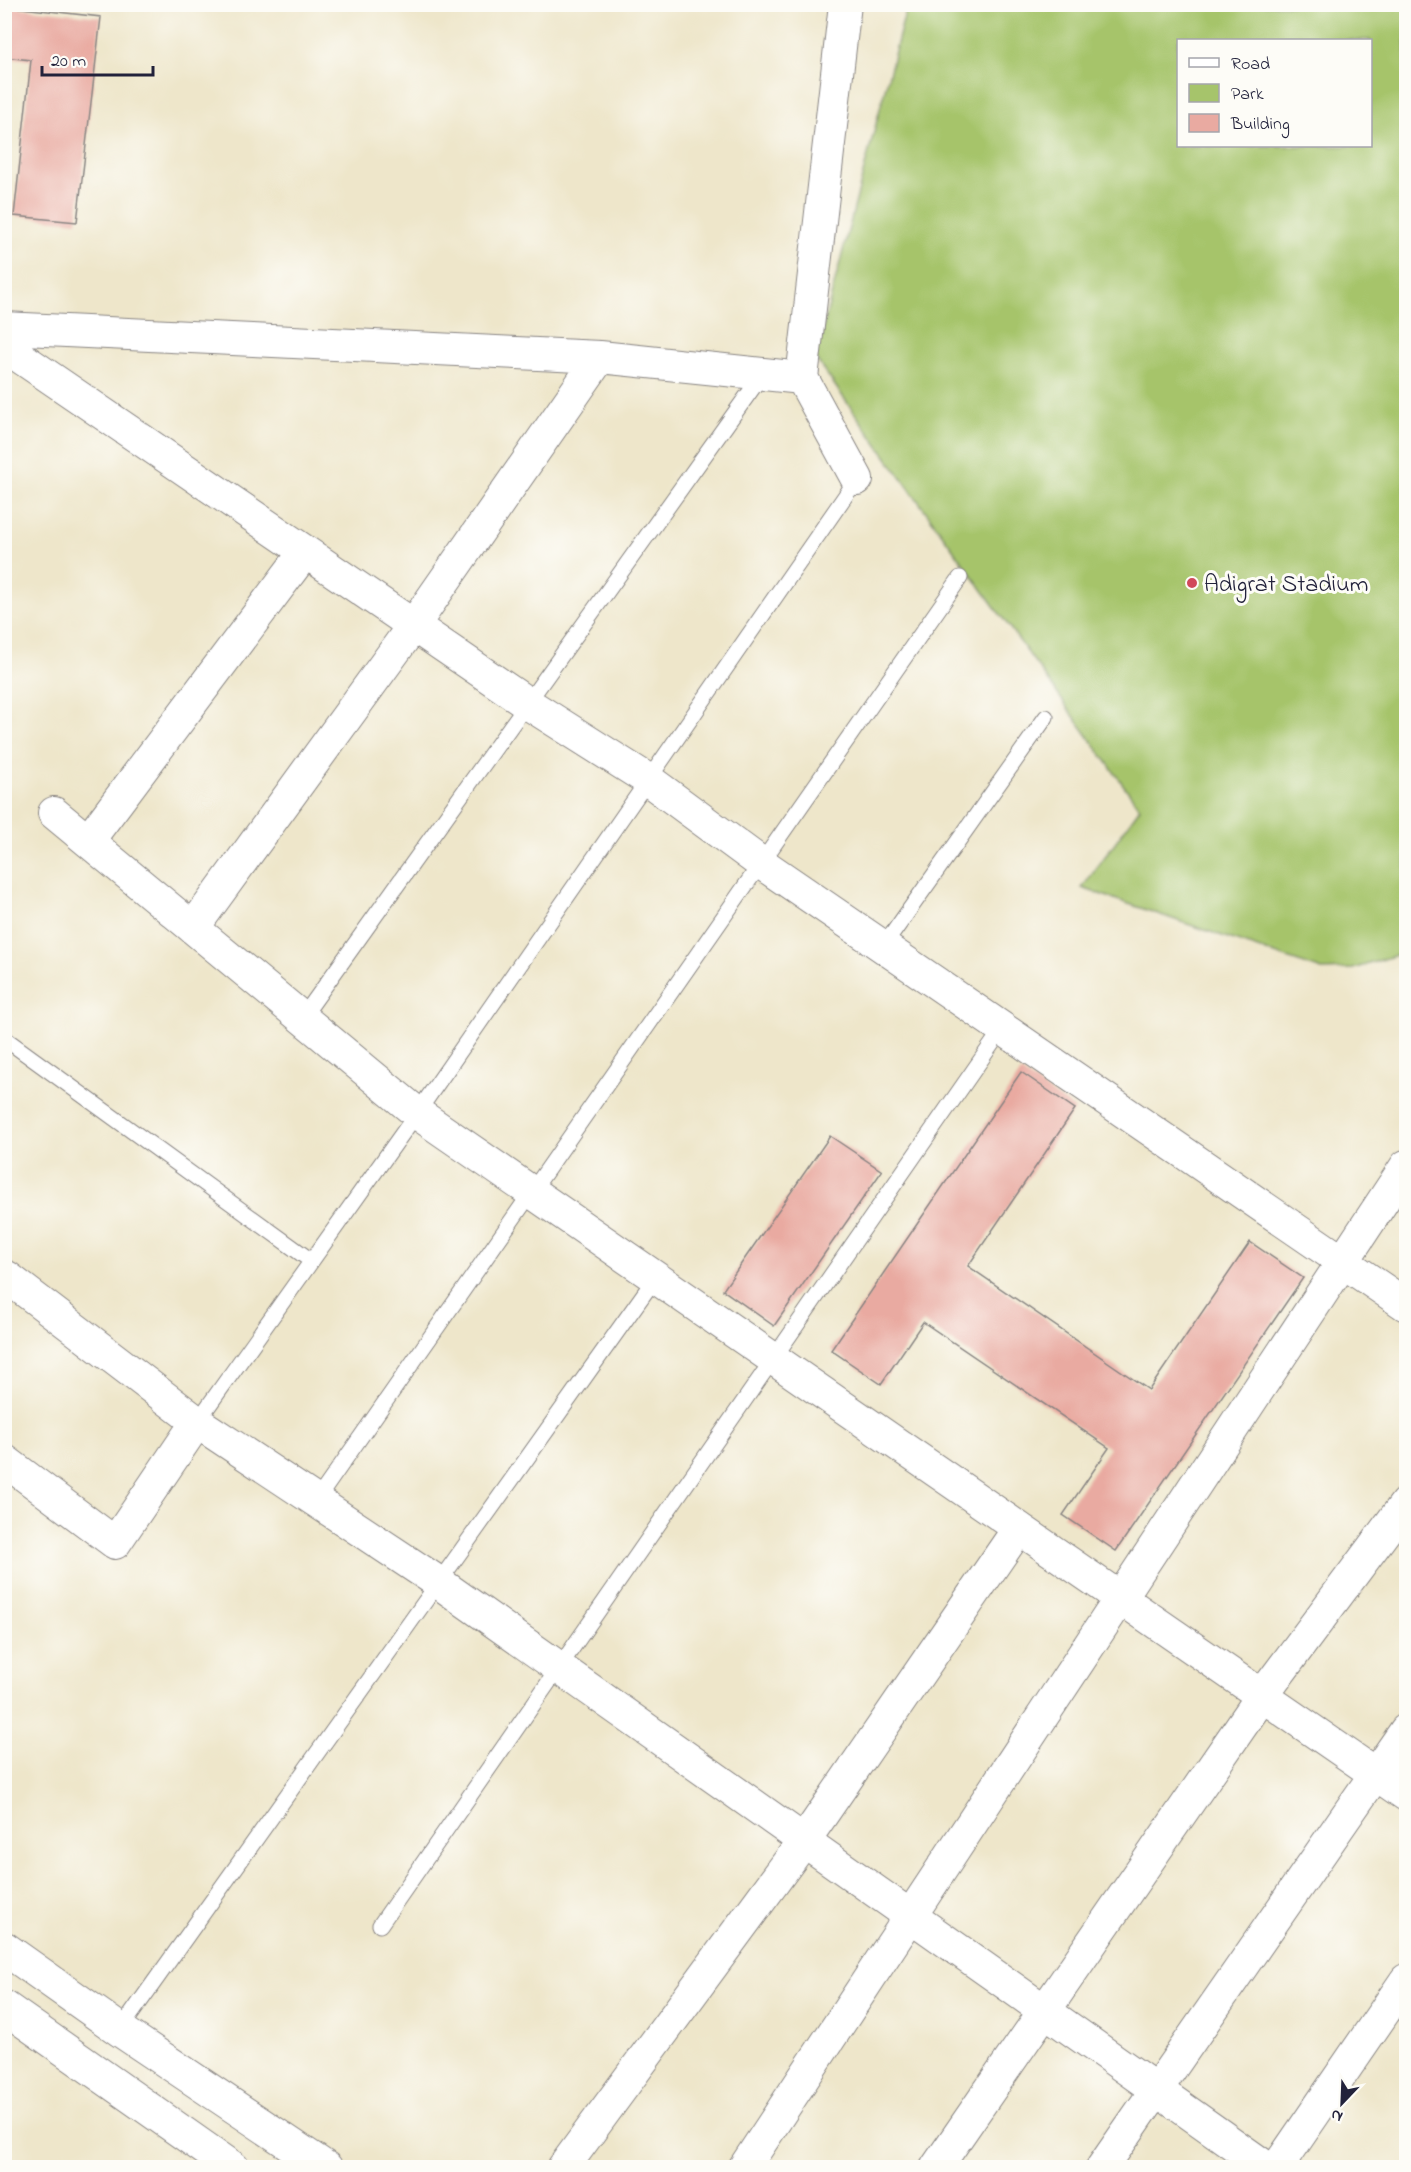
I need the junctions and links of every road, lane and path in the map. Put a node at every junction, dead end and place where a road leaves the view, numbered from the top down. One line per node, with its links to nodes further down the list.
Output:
1 (845, 4): 6 (street)
2 (4, 328): 4 (street)
3 (4, 346): 8 (street)
4 (600, 357): 5 (street); 10 (street)
5 (762, 375): 6 (street); 11 (lane)
6 (802, 378): 7 (street)
7 (857, 479): 13 (lane)
8 (305, 552): 10 (street); 15 (street)
9 (960, 578): 16 (lane)
10 (413, 626): 11 (street); 17 (street)
11 (527, 703): 13 (street); 19 (lane)
12 (1046, 717): 18 (lane)
13 (647, 779): 16 (street); 22 (lane)
14 (54, 813): 15 (street)
15 (88, 841): 17 (street)
16 (761, 863): 18 (street); 24 (lane)
17 (193, 928): 19 (street)
18 (883, 947): 20 (street)
19 (302, 1018): 22 (street)
20 (1003, 1028): 26 (street); 30 (lane)
21 (4, 1038): 25 (lane)
22 (417, 1113): 24 (street); 25 (lane)
23 (1407, 1166): 26 (street)
24 (532, 1192): 28 (street); 33 (lane)
25 (310, 1260): 31 (lane)
26 (1343, 1261): 29 (street); 37 (street)
27 (7, 1277): 31 (street)
28 (656, 1277): 30 (street); 36 (lane)
29 (1407, 1305)
30 (773, 1358): 35 (street); 38 (lane)
31 (197, 1422): 32 (street); 33 (street)
32 (4, 1460)
33 (316, 1501): 36 (street)
34 (1407, 1503): 39 (street)
35 (1019, 1528): 37 (street); 43 (street)
36 (438, 1582): 38 (street); 50 (lane)
37 (1120, 1598): 39 (street); 44 (street)
38 (559, 1667): 43 (street); 45 (lane)
39 (1262, 1696): 41 (street); 49 (street)
40 (1407, 1731): 41 (street)
41 (1374, 1773): 42 (street); 51 (street)
42 (1407, 1795)
43 (804, 1841): 44 (street); 54 (street)
44 (910, 1916): 49 (street); 55 (street)
45 (380, 1925)
46 (4, 1948): 50 (street)
47 (1407, 1980): 59 (street)
48 (4, 2007): 52 (street)
49 (1045, 2011): 51 (street); 56 (street)
50 (120, 2030): 53 (street)
51 (1156, 2090): 57 (street); 58 (street)
52 (233, 2168)
53 (326, 2168)
54 (563, 2168)
55 (744, 2168)
56 (936, 2168)
57 (1102, 2168)
58 (1267, 2168)
59 (1277, 2168)

